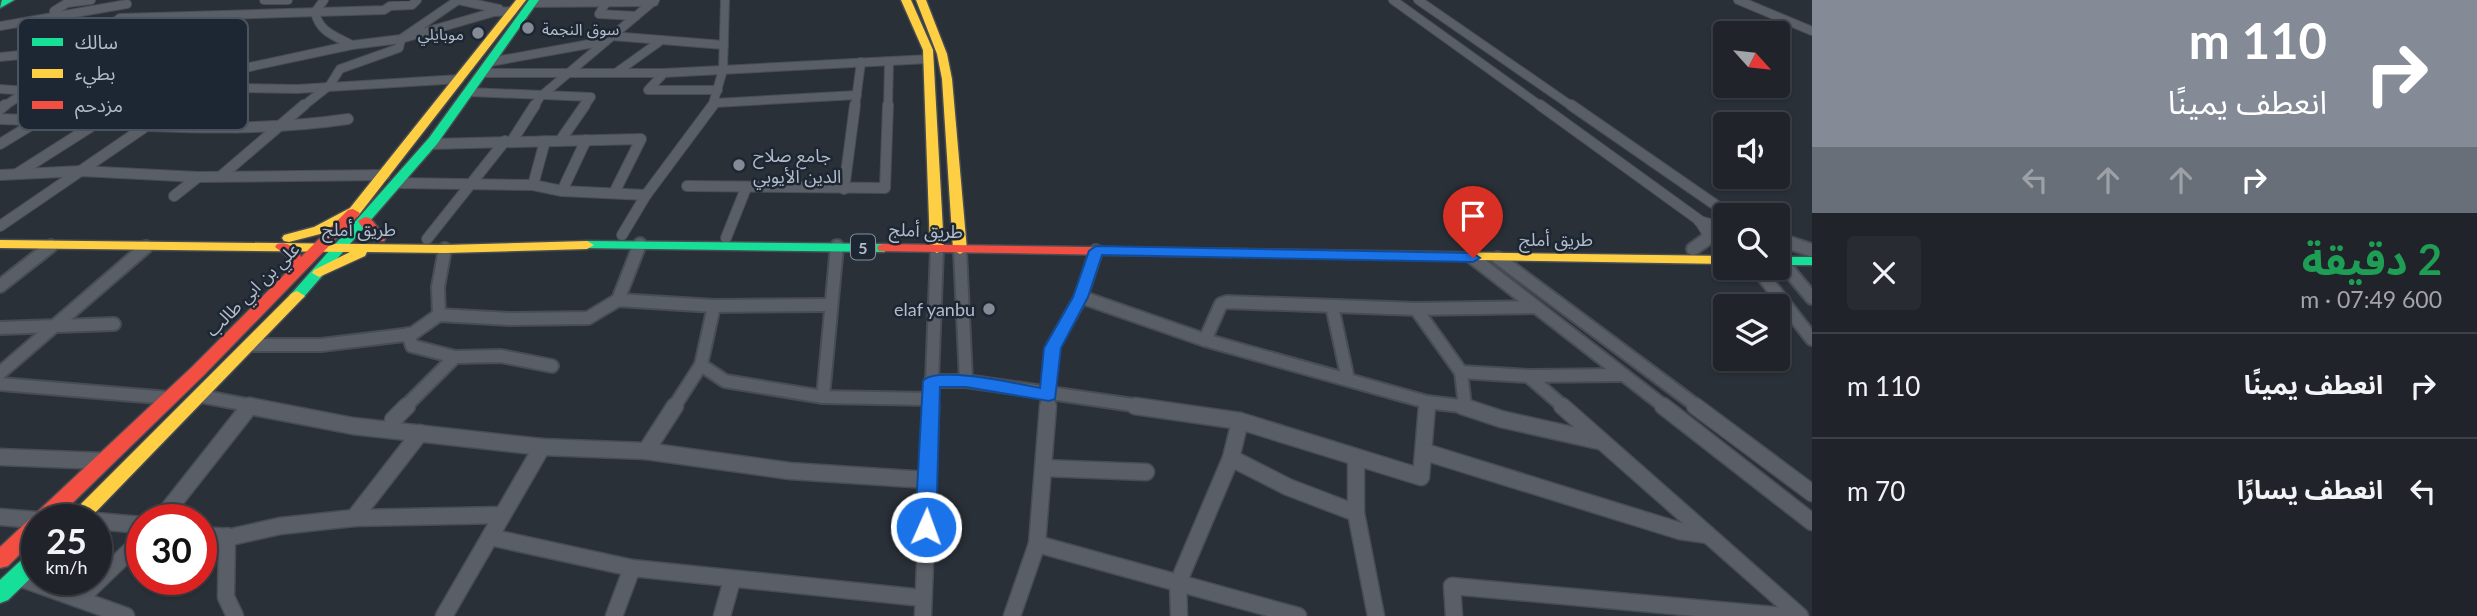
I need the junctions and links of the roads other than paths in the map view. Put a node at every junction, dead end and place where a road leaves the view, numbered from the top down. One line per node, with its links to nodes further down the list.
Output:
1 (9, 0): 19 (main road)
2 (91, 0): 25 (street)
3 (264, 0): 4 (street); 22 (street)
4 (288, 0)
5 (324, 0): 21 (street)
6 (417, 0): 21 (street)
7 (458, 0): 20 (street); 34 (street)
8 (725, 0): 37 (street)
9 (906, 0): 40 (main road)
10 (921, 0): 104 (main road)
11 (1393, 0): 90 (street)
12 (1418, 0): 88 (street)
13 (1738, 0): 31 (street)
14 (1750, 0): 31 (street)
15 (607, 1): 16 (street); 20 (street); 24 (street)
16 (655, 1): 24 (street)
17 (112, 2): 18 (street); 25 (street)
18 (127, 4)
19 (0, 5)
20 (521, 5): 34 (street); 44 (main road, علي بن ابي طالب); 50 (main road, علي بن ابي طالب)
21 (315, 12): 22 (street); 36 (street)
22 (241, 14): 23 (street); 29 (street)
23 (186, 16): 27 (street); 28 (street)
24 (636, 16): 33 (street)
25 (59, 17): 26 (street)
26 (53, 18)
27 (120, 18)
28 (182, 18)
29 (234, 18)
30 (3, 26): 32 (street)
31 (1811, 26)
32 (6, 36)
33 (609, 38): 35 (street); 44 (street); 47 (street)
34 (401, 39): 36 (street); 49 (street)
35 (659, 42): 37 (street); 46 (street)
36 (352, 45): 43 (street)
37 (724, 45): 45 (street)
38 (18, 55): 39 (street)
39 (0, 57)
40 (929, 59): 41 (street); 103 (main road)
41 (889, 61): 42 (street); 83 (street)
42 (861, 62): 45 (street); 56 (street)
43 (248, 67)
44 (486, 68): 47 (street); 50 (main road, علي بن ابي طالب)
45 (723, 70): 48 (street); 54 (street)
46 (617, 72): 47 (street); 48 (street)
47 (570, 73): 57 (street)
48 (664, 73): 54 (street)
49 (330, 85): 50 (street); 51 (street); 64 (street)
50 (464, 85): 57 (street); 73 (main road, علي بن ابي طالب); 78 (main road, علي بن ابي طالب)
51 (248, 88)
52 (0, 89): 53 (street)
53 (18, 90)
54 (718, 90): 58 (street)
55 (18, 95): 59 (street)
56 (857, 95): 58 (street); 83 (street)
57 (540, 97): 69 (street); 71 (street)
58 (715, 103): 86 (street)
59 (0, 109)
60 (0, 119): 62 (street)
61 (348, 119): 64 (street)
62 (18, 120)
63 (248, 126): 64 (street)
64 (276, 127): 75 (street)
65 (24, 130): 72 (street)
66 (84, 130): 76 (street)
67 (144, 130): 74 (street)
68 (586, 140): 71 (street); 84 (street); 85 (street)
69 (509, 141): 70 (street); 73 (street); 79 (street)
70 (544, 141): 71 (street); 80 (street)
71 (560, 141)
72 (0, 144)
73 (431, 145): 78 (main road, علي بن ابي طالب)
74 (81, 171): 76 (street); 77 (street); 92 (street)
75 (221, 176): 77 (street); 78 (street)
76 (6, 177)
77 (198, 177): 87 (street)
78 (392, 179): 79 (street); 89 (main road, علي بن ابي طالب)
79 (474, 183): 80 (street); 96 (street)
80 (533, 185): 84 (street)
81 (687, 186): 82 (street)
82 (746, 188): 83 (street); 95 (street)
83 (844, 188)
84 (562, 191): 85 (street)
85 (614, 194): 86 (street)
86 (646, 195): 93 (street)
87 (174, 196)
88 (1713, 203)
89 (360, 216): 97 (main road); 98 (main road, علي بن ابي طالب); 99 (main road)
90 (1699, 220): 91 (street); 109 (street)
91 (1713, 224)
92 (0, 226)
93 (622, 235): 95 (main road, طريق أملج / 5); 96 (main road, طريق أملج / 5)
94 (0, 236): 97 (main road, طريق أملج / 5)
95 (726, 237): 103 (main road, طريق أملج / 5)
96 (427, 239): 99 (main road, طريق أملج / 5)
97 (286, 243): 98 (main road, طريق أملج / 5); 107 (main road, طريق أملج / 5); 119 (main road)
98 (335, 243): 99 (main road, طريق أملج / 5); 119 (main road, علي بن ابي طالب); 121 (main road, علي بن ابي طالب)
99 (376, 243): 108 (main road, طريق أملج / 5); 121 (main road)
100 (1790, 243): 111 (street)
101 (0, 244): 105 (main road, طريق أملج / 5)
102 (640, 244): 106 (main road, طريق أملج / 5); 108 (main road, طريق أملج / 5); 126 (street)
103 (937, 245): 104 (main road, طريق أملج / 5); 106 (main road, طريق أملج / 5); 148 (street)
104 (960, 245): 109 (main road, طريق أملج / 5); 112 (main road, طريق أملج / 5); 149 (street)
105 (51, 246): 107 (main road, طريق أملج / 5); 123 (street)
106 (837, 246): 127 (street)
107 (146, 247): 134 (street)
108 (445, 249): 132 (street)
109 (1693, 249): 110 (main road, طريق أملج / 5)
110 (1713, 250)
111 (1812, 250): 113 (main road)
112 (1096, 251): 114 (main road, طريق أملج / 5); 124 (street)
113 (1790, 255)
114 (1473, 258): 115 (main road, طريق أملج / 5); 130 (street)
115 (1498, 258): 117 (main road, طريق أملج / 5); 173 (street)
116 (1790, 258): 118 (main road)
117 (1713, 260)
118 (1812, 261)
119 (299, 270): 154 (main road, علي بن ابي طالب)
120 (1790, 271): 125 (street)
121 (319, 272): 139 (main road, علي بن ابي طالب)
122 (1766, 280): 138 (street)
123 (0, 286)
124 (1081, 297): 137 (street); 151 (street)
125 (1812, 298)
126 (618, 300): 128 (street); 132 (street)
127 (831, 305): 128 (street); 153 (street)
128 (714, 306): 141 (street)
129 (1332, 306): 131 (street); 137 (street); 146 (street)
130 (1536, 307): 131 (street); 145 (street)
131 (1416, 309): 143 (street)
132 (439, 315): 136 (street)
133 (114, 324): 134 (street)
134 (56, 325): 135 (street); 144 (street)
135 (0, 328)
136 (408, 334): 139 (street); 140 (street)
137 (1205, 340): 156 (street)
138 (1812, 340)
139 (250, 345): 152 (main road, علي بن ابي طالب)
140 (455, 357): 142 (street); 159 (street)
141 (701, 365): 153 (street); 164 (street)
142 (552, 366)
143 (1461, 372): 147 (street); 158 (street)
144 (0, 373)
145 (1622, 374): 147 (street); 182 (street)
146 (1347, 375)
147 (1528, 376): 162 (street)
148 (931, 381): 149 (street); 155 (street)
149 (966, 381): 151 (street)
150 (0, 384): 154 (street)
151 (1049, 395): 160 (street); 170 (street)
152 (200, 396): 157 (street); 175 (main road, علي بن ابي طالب)
153 (823, 397): 155 (street)
154 (169, 398): 169 (main road, علي بن ابي طالب)
155 (931, 399): 172 (street)
156 (1427, 402): 158 (street); 165 (street)
157 (250, 406): 161 (street); 176 (street)
158 (1465, 406): 162 (street)
159 (393, 421)
160 (1240, 421): 167 (street); 168 (street)
161 (420, 433): 163 (street); 180 (street)
162 (1600, 441): 183 (street)
163 (542, 447): 164 (street); 178 (street)
164 (646, 451): 172 (street)
165 (1425, 452): 168 (street); 183 (street)
166 (0, 457): 169 (street)
167 (1231, 458): 177 (street); 196 (street)
168 (1356, 459): 177 (street)
169 (103, 461): 174 (main road, علي بن ابي طالب)
170 (1043, 468): 171 (street); 188 (street)
171 (1146, 472)
172 (928, 480): 198 (street)
173 (1812, 493)
174 (56, 504)
175 (90, 504)
176 (173, 504)
177 (1356, 513): 208 (street)
178 (502, 515): 180 (street); 186 (street)
179 (0, 517): 181 (street)
180 (354, 517): 185 (street)
181 (21, 519)
182 (1812, 523)
183 (1709, 535): 211 (street)
184 (217, 536): 185 (street)
185 (227, 536): 200 (street)
186 (490, 537): 192 (street); 201 (street)
187 (21, 538): 190 (main road, علي بن ابي طالب)
188 (1037, 544): 196 (street); 205 (street)
189 (126, 554): 191 (street)
190 (1, 558)
191 (112, 568)
192 (632, 568): 195 (street); 202 (street)
193 (21, 573): 194 (main road)
194 (17, 577): 197 (main road); 199 (street)
195 (732, 580): 198 (street); 203 (street)
196 (1178, 583): 206 (street); 207 (street)
197 (0, 594)
198 (923, 598): 204 (street)
199 (122, 615)
200 (235, 616)
201 (444, 616)
202 (614, 616)
203 (722, 616)
204 (923, 616)
205 (1012, 616)
206 (1179, 616)
207 (1298, 616)
208 (1376, 616)
209 (1454, 616): 210 (street)
210 (1784, 616)
211 (1800, 616)

